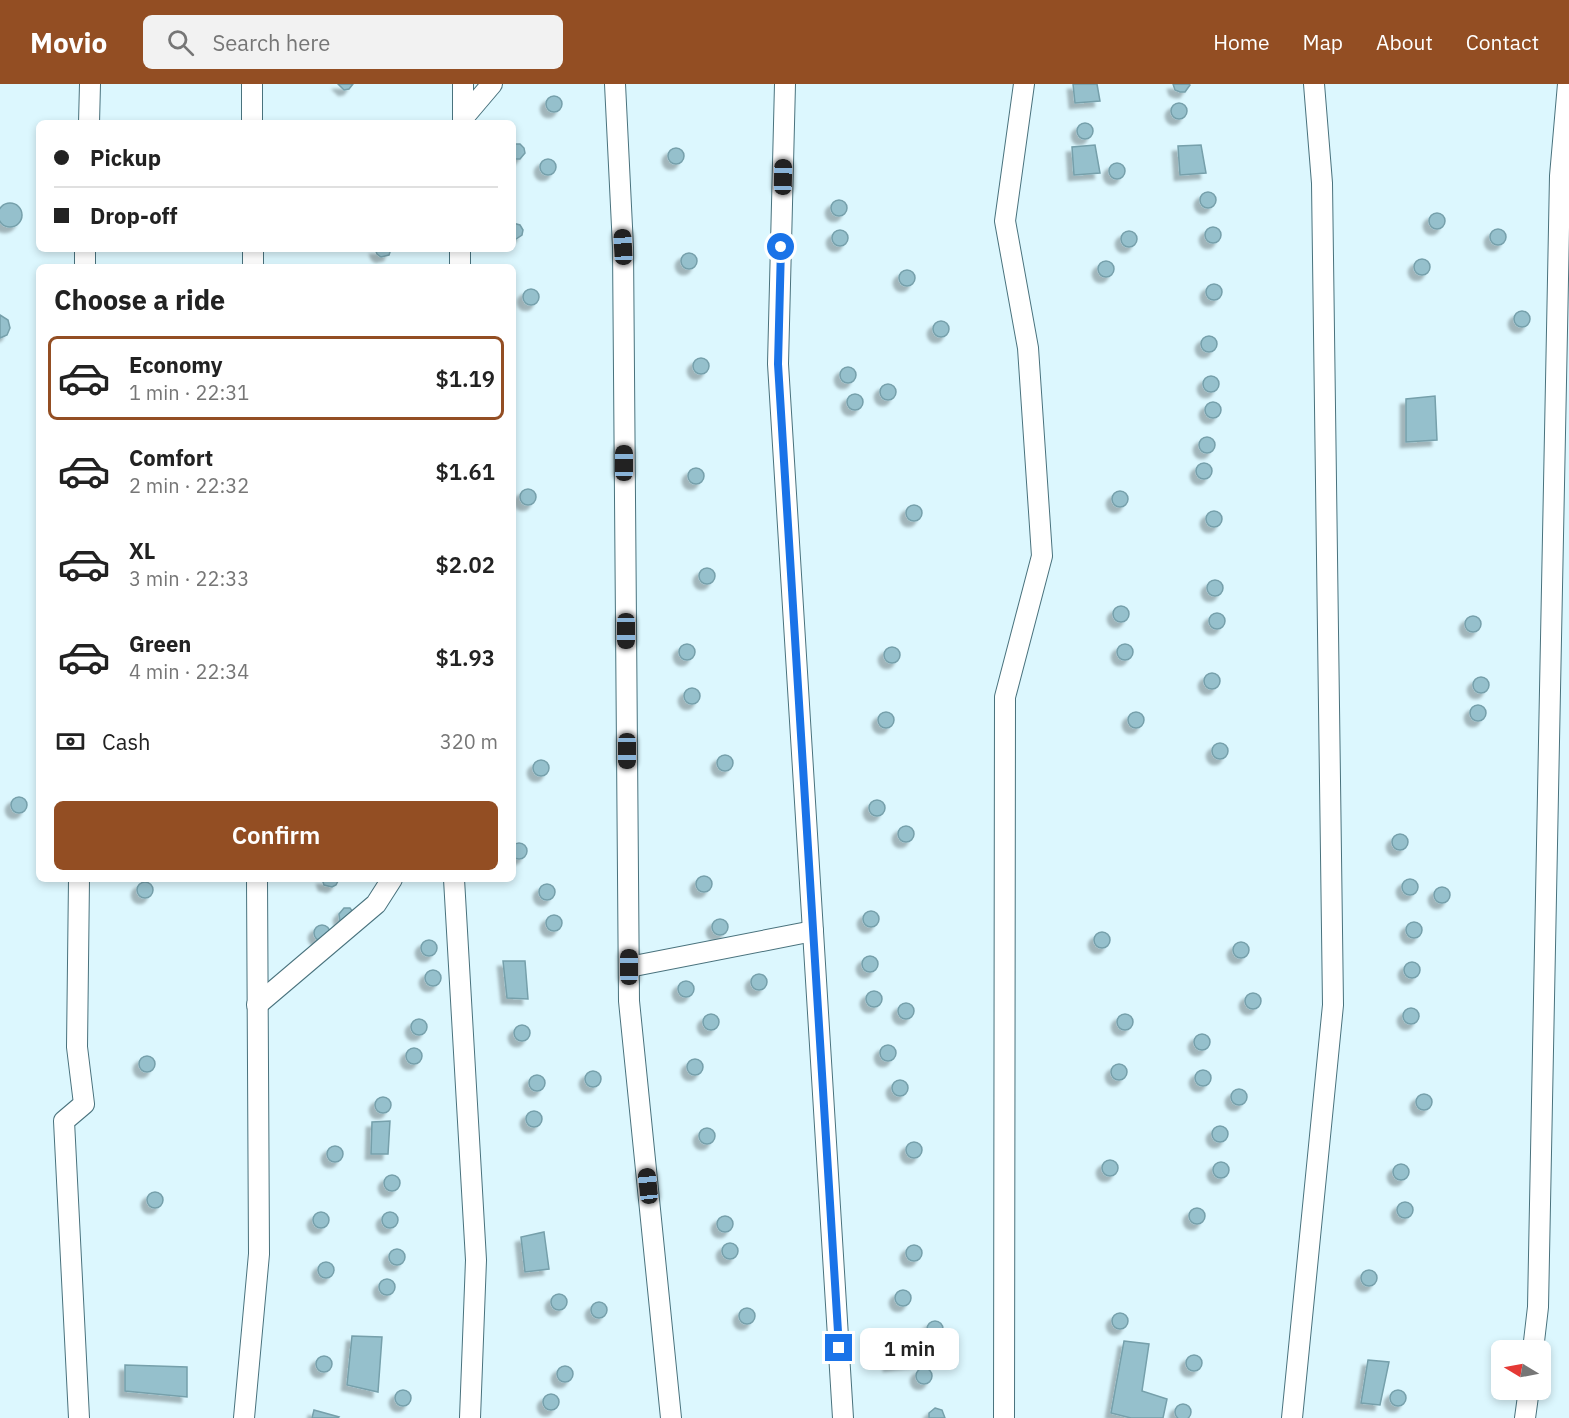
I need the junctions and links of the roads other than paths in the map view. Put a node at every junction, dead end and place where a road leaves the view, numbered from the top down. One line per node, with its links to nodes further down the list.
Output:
1 (90, 84): 10 (street)
2 (252, 84): 11 (street)
3 (463, 84): 12 (street)
4 (492, 84): 12 (street)
5 (615, 84): 18 (street)
6 (785, 84): 17 (street)
7 (1024, 84): 27 (street)
8 (1314, 84): 28 (street)
9 (1568, 84): 20 (street)
10 (89, 120)
11 (252, 120)
12 (463, 120)
13 (79, 882): 22 (street)
14 (257, 882): 19 (street)
15 (390, 882): 19 (street)
16 (454, 882): 24 (street)
17 (813, 931): 18 (street); 26 (street)
18 (629, 967): 25 (street)
19 (257, 1005): 23 (street)
20 (1534, 1340)
21 (1527, 1400): 29 (street)
22 (79, 1418)
23 (244, 1418)
24 (470, 1418)
25 (671, 1418)
26 (843, 1418)
27 (1004, 1418)
28 (1292, 1418)
29 (1525, 1418)

